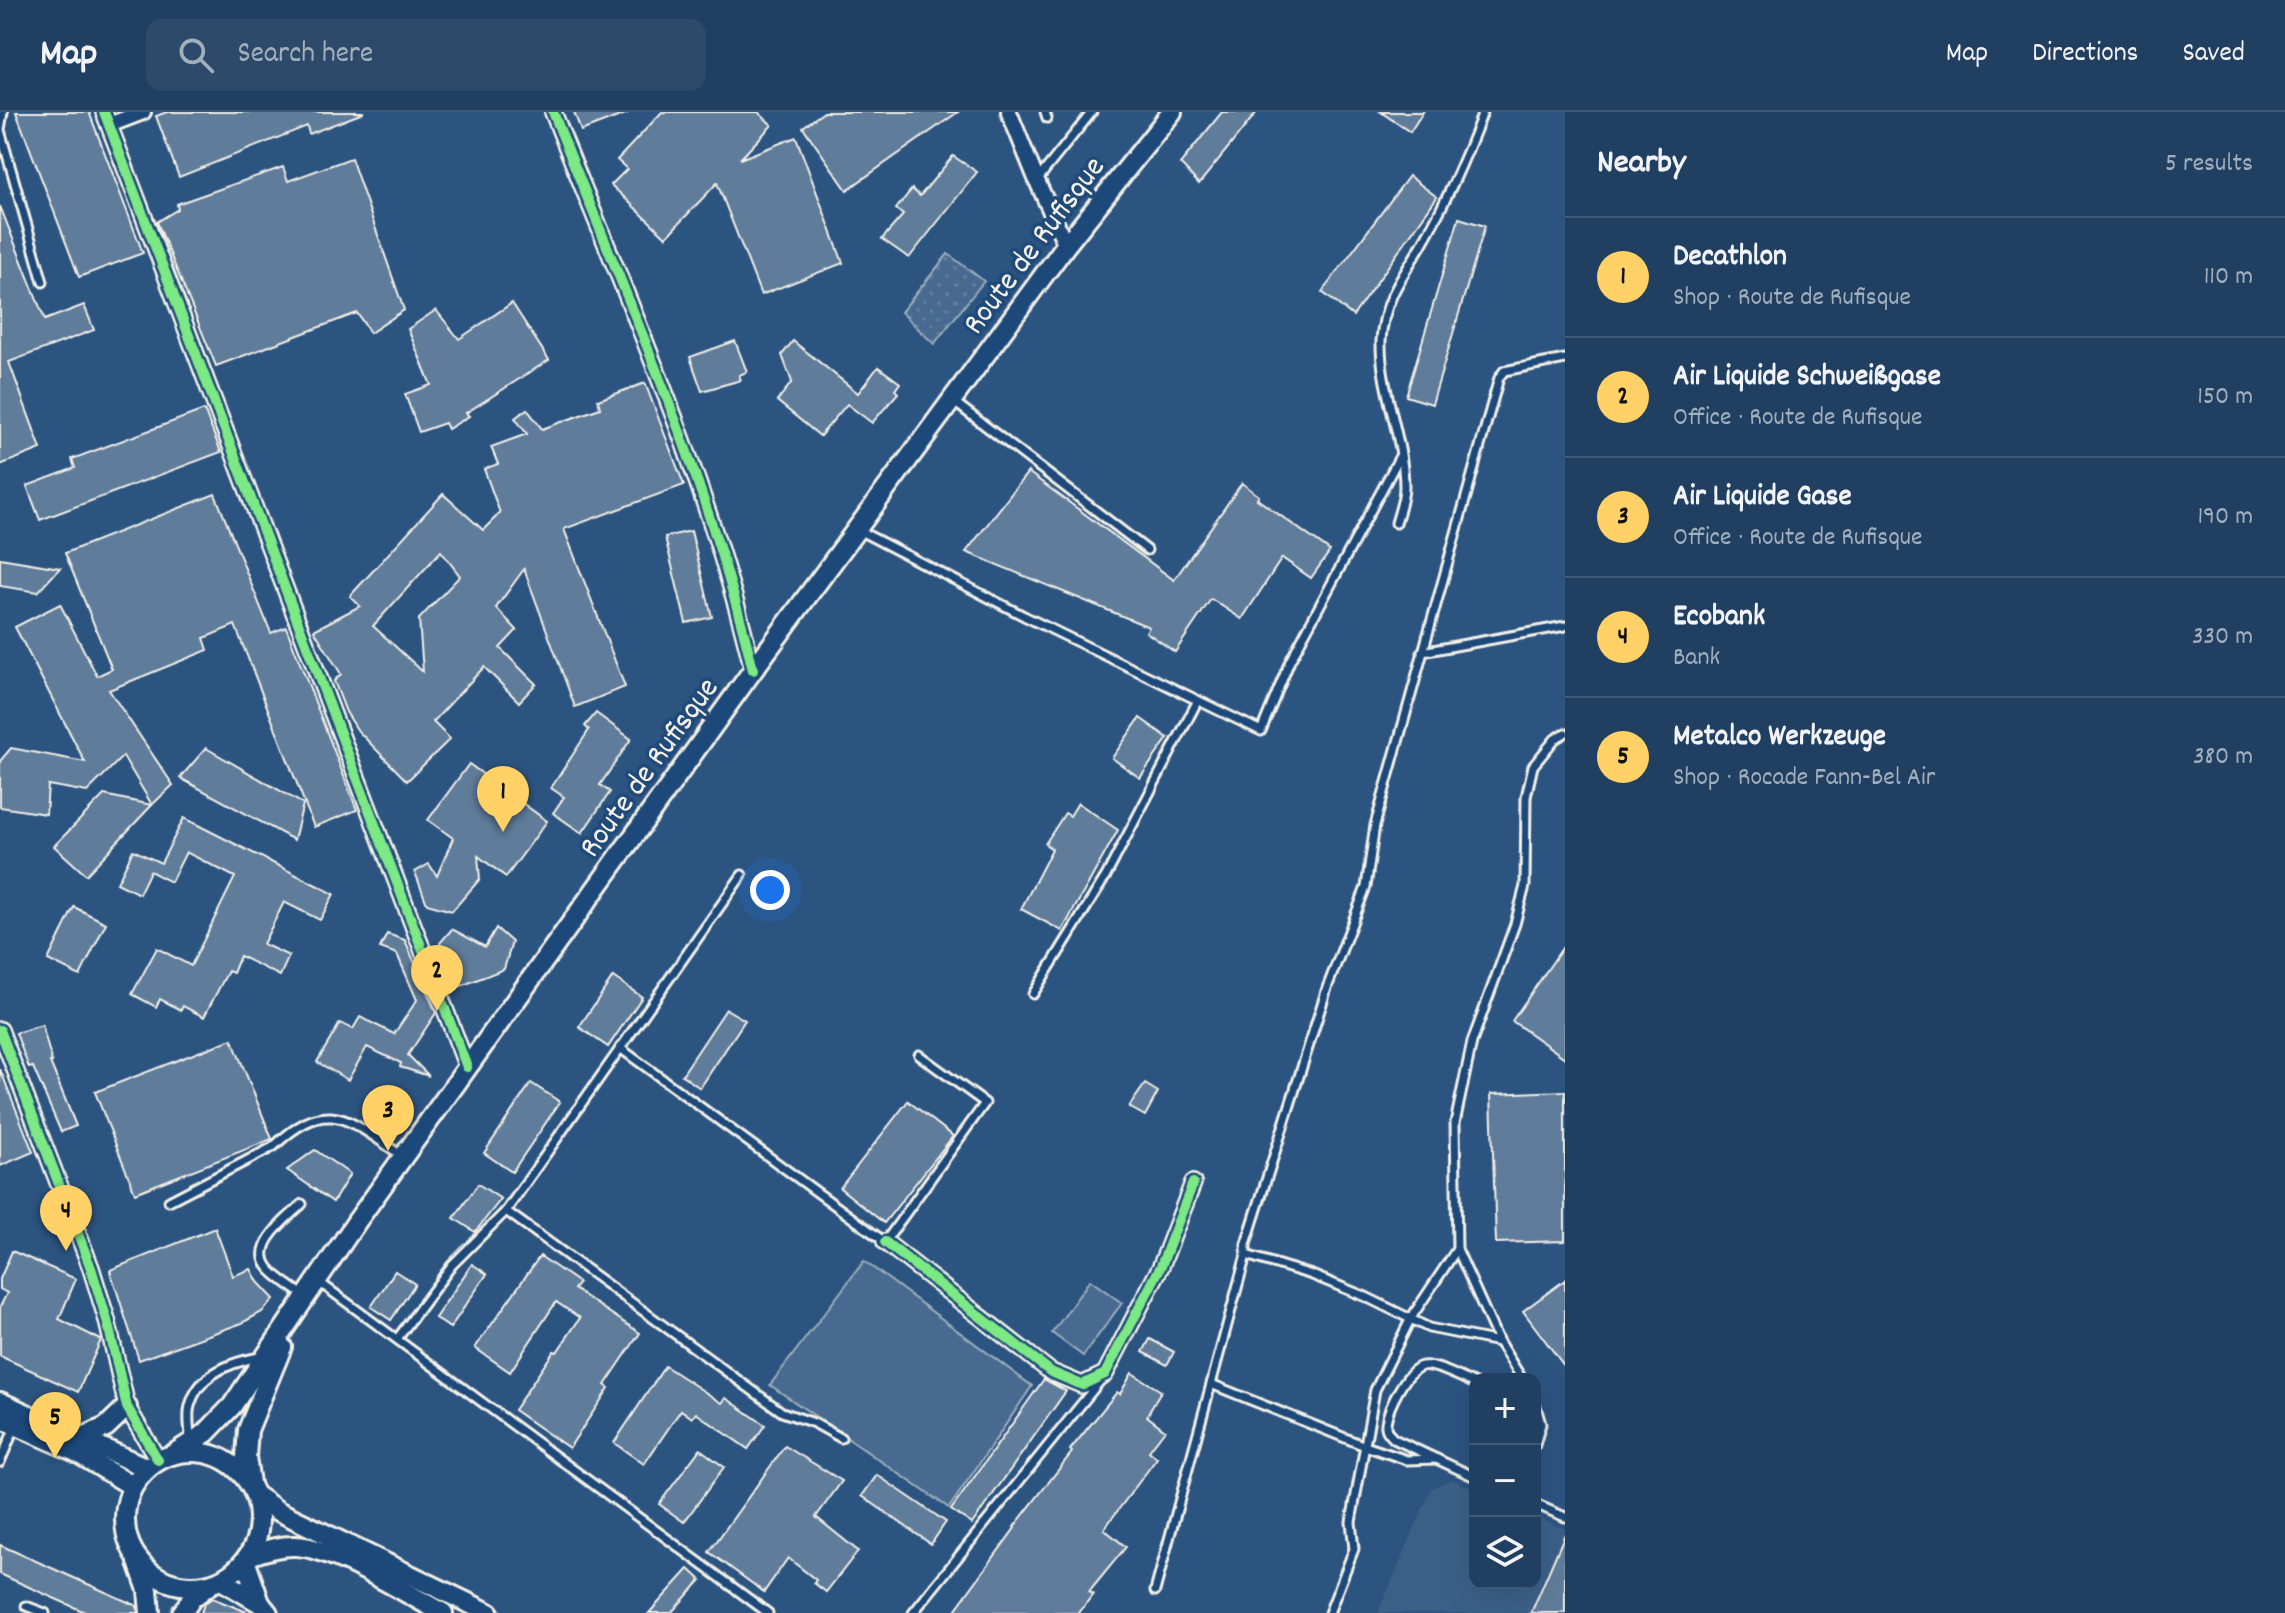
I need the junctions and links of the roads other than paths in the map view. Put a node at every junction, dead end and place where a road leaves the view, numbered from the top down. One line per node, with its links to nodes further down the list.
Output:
1 (3, 112): 11 (lane)
2 (143, 112): 8 (street)
3 (553, 112): 20 (street)
4 (1009, 112): 9 (street)
5 (1092, 112): 9 (lane)
6 (1172, 112): 10 (main road, Route de Rufisque)
7 (1483, 112): 14 (lane)
8 (106, 118): 28 (street)
9 (1037, 181): 10 (street)
10 (1066, 245): 13 (main road, Route de Rufisque)
11 (43, 282)
12 (1565, 359): 19 (lane)
13 (951, 399): 16 (main road, Route de Rufisque); 17 (lane)
14 (1400, 456): 15 (lane); 21 (lane)
15 (1396, 523)
16 (856, 529): 20 (main road, Route de Rufisque); 21 (lane)
17 (1147, 550)
18 (1565, 626): 19 (lane)
19 (1422, 652): 36 (lane)
20 (753, 670): 28 (main road, Route de Rufisque)
21 (1197, 702): 24 (lane)
22 (1565, 733): 35 (lane)
23 (742, 875): 26 (lane)
24 (1033, 994)
25 (0, 1030): 48 (street)
26 (620, 1048): 33 (lane); 34 (lane)
27 (919, 1055): 34 (lane)
28 (467, 1067): 29 (main road, Route de Rufisque)
29 (403, 1156): 31 (lane); 37 (main road, Route de Rufisque)
30 (1193, 1183): 44 (street)
31 (169, 1201)
32 (302, 1204): 38 (lane)
33 (506, 1211): 40 (lane); 51 (lane)
34 (885, 1242): 44 (street)
35 (1457, 1249): 39 (lane); 41 (lane)
36 (1246, 1255): 39 (lane); 46 (lane)
37 (317, 1280): 38 (main road, Route de Rufisque); 40 (lane)
38 (302, 1304): 42 (main road, Route de Rufisque); 59 (main road, Route de Rufisque)
39 (1411, 1318): 41 (lane); 53 (lane)
40 (397, 1339): 73 (lane)
41 (1499, 1342): 43 (lane)
42 (266, 1355): 52 (main road, Route de Rufisque); 52 (lane)
43 (1518, 1373)
44 (1105, 1374): 74 (lane)
45 (1469, 1382): 54 (lane)
46 (1211, 1384): 53 (lane); 65 (lane)
47 (0, 1402): 50 (main road)
48 (127, 1407): 50 (main road); 55 (street)
49 (8, 1421): 56 (lane); 58 (main road)
50 (81, 1438): 55 (main road)
51 (841, 1438)
52 (190, 1445): 55 (main road, Route de Rufisque)
53 (1365, 1446): 54 (lane); 75 (lane)
54 (1437, 1459): 57 (lane)
55 (159, 1460): 58 (main road); 59 (main road)
56 (0, 1462)
57 (1469, 1474)
58 (132, 1486): 63 (main road)
59 (252, 1490): 62 (main road); 72 (main road)
60 (1541, 1506): 61 (lane)
61 (1564, 1516)
62 (246, 1558): 64 (main road); 67 (main road); 71 (main road)
63 (137, 1560): 64 (main road); 69 (main road)
64 (215, 1582): 67 (main road); 70 (main road)
65 (1155, 1591)
66 (26, 1606): 68 (lane)
67 (264, 1608)
68 (45, 1613)
69 (150, 1613)
70 (182, 1613)
71 (443, 1613)
72 (489, 1613)
73 (768, 1613)
74 (913, 1613)
75 (1329, 1613)

